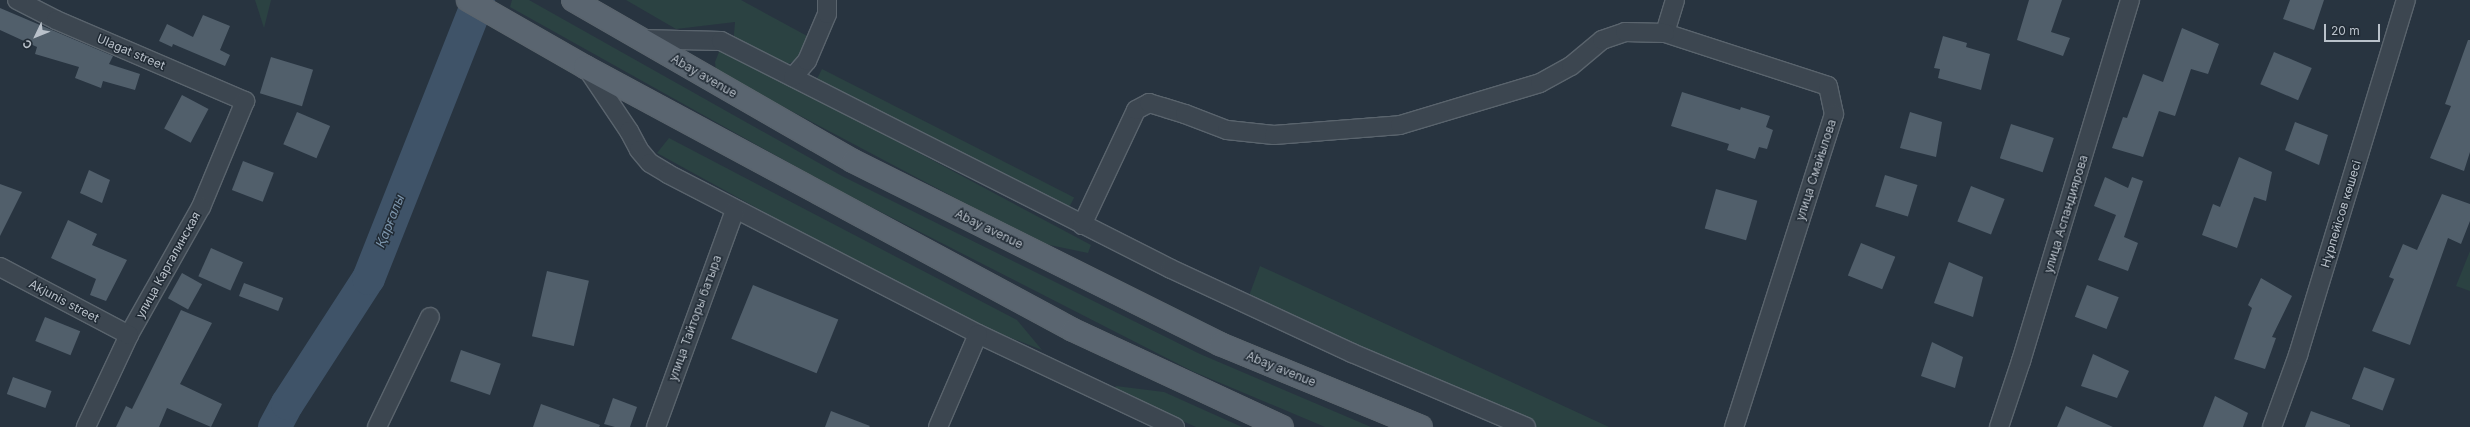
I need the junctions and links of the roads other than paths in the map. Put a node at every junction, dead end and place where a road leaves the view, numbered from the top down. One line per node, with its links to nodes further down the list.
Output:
1 (17, 0): 12 (street, Ulagat street)
2 (468, 0): 10 (main road)
3 (573, 0): 9 (main road, Abay avenue)
4 (827, 0): 11 (street)
5 (1675, 0): 8 (street)
6 (2130, 0): 28 (street, улица Аспандиярова)
7 (2406, 0): 29 (street, Нұрпейісов көшесі)
8 (1665, 33): 14 (street); 27 (street, улица Смайылова)
9 (638, 39): 11 (street); 25 (main road, Abay avenue)
10 (585, 67): 13 (street); 24 (main road)
11 (793, 77): 14 (street)
12 (245, 101): 18 (street, улица Каргалинская)
13 (735, 210): 17 (street); 21 (street, улица Тайторы батыра)
14 (1082, 225): 26 (street)
15 (0, 266): 18 (street, Akjunis street)
16 (430, 318): 20 (street)
17 (978, 334): 22 (street); 23 (street)
18 (128, 335): 19 (street, улица Каргалинская)
19 (86, 427)
20 (377, 427)
21 (656, 427)
22 (938, 427)
23 (1175, 427)
24 (1282, 427)
25 (1421, 427)
26 (1526, 427)
27 (1734, 427)
28 (1999, 427)
29 (2272, 427)

